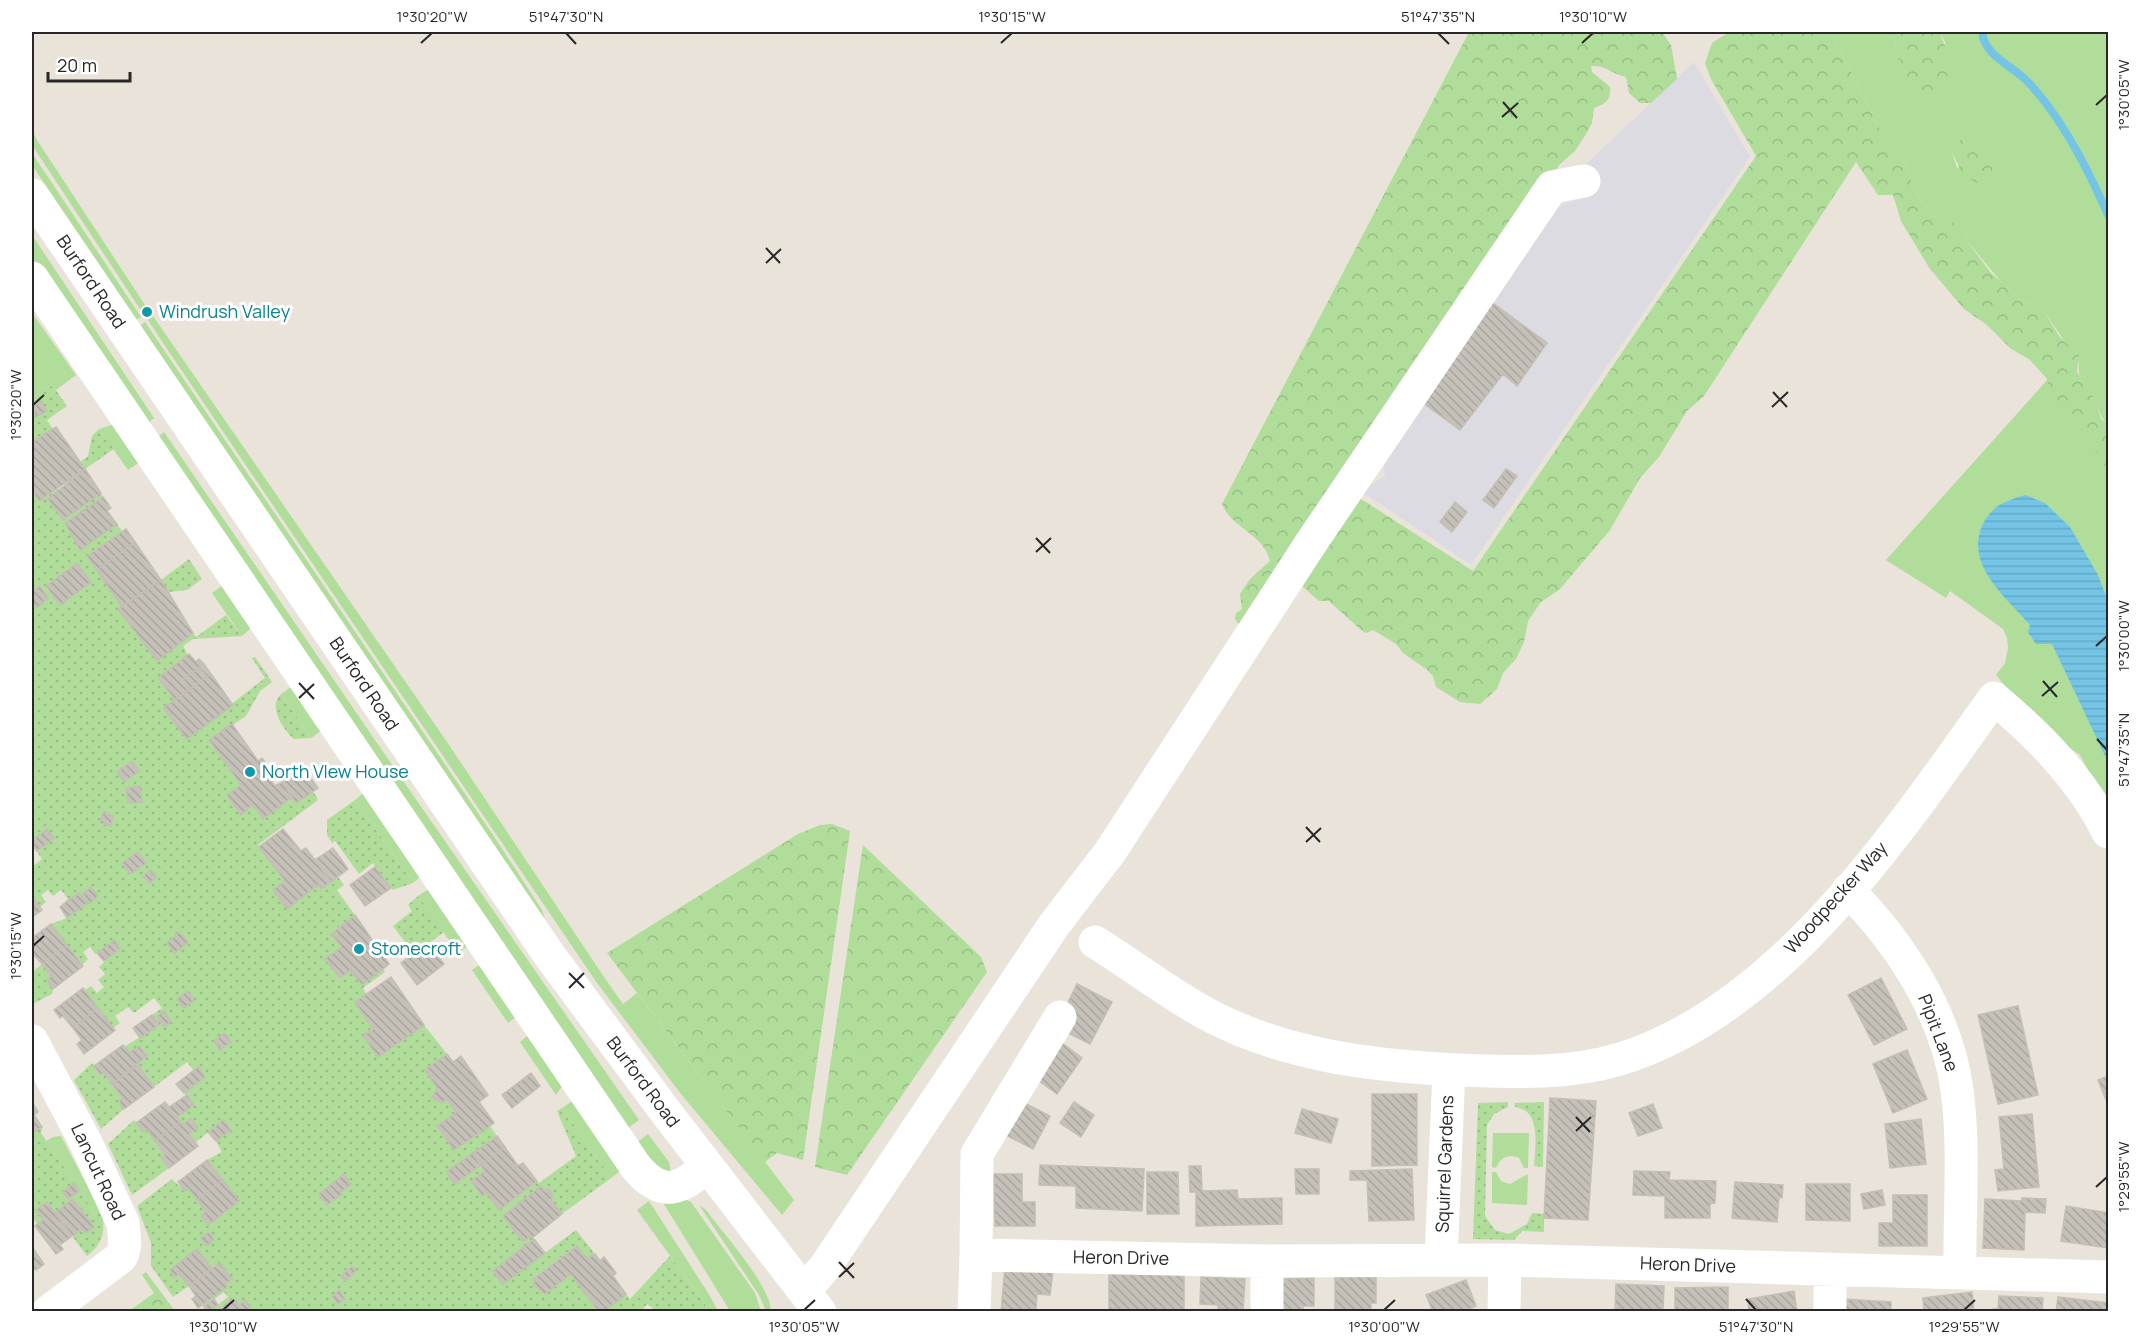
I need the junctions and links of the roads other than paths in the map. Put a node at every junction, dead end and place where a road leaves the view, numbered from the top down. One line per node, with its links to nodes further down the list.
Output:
1 (1584, 181): 18 (street)
2 (32, 195): 10 (street, Burford Road)
3 (32, 278): 10 (street)
4 (2109, 832): 5 (street, Woodpecker Way)
5 (1848, 890): 9 (street, Woodpecker Way); 16 (street, Pipit Lane)
6 (1095, 942): 9 (street, Woodpecker Way)
7 (1060, 1017): 11 (street)
8 (32, 1041): 19 (street, Lancut Road)
9 (1449, 1070): 12 (street, Squirrel Gardens)
10 (707, 1166): 18 (street, Burford Road)
11 (976, 1254): 14 (street, Heron Drive); 20 (street)
12 (1441, 1259): 13 (street, Heron Drive); 14 (street, Heron Drive)
13 (1505, 1260): 15 (street, Heron Drive); 22 (street)
14 (1267, 1261): 21 (street)
15 (1830, 1269): 16 (street, Heron Drive); 23 (street)
16 (1960, 1272): 17 (street, Heron Drive)
17 (2109, 1277)
18 (812, 1301)
19 (48, 1311)
20 (974, 1311)
21 (1268, 1311)
22 (1504, 1311)
23 (1830, 1311)

